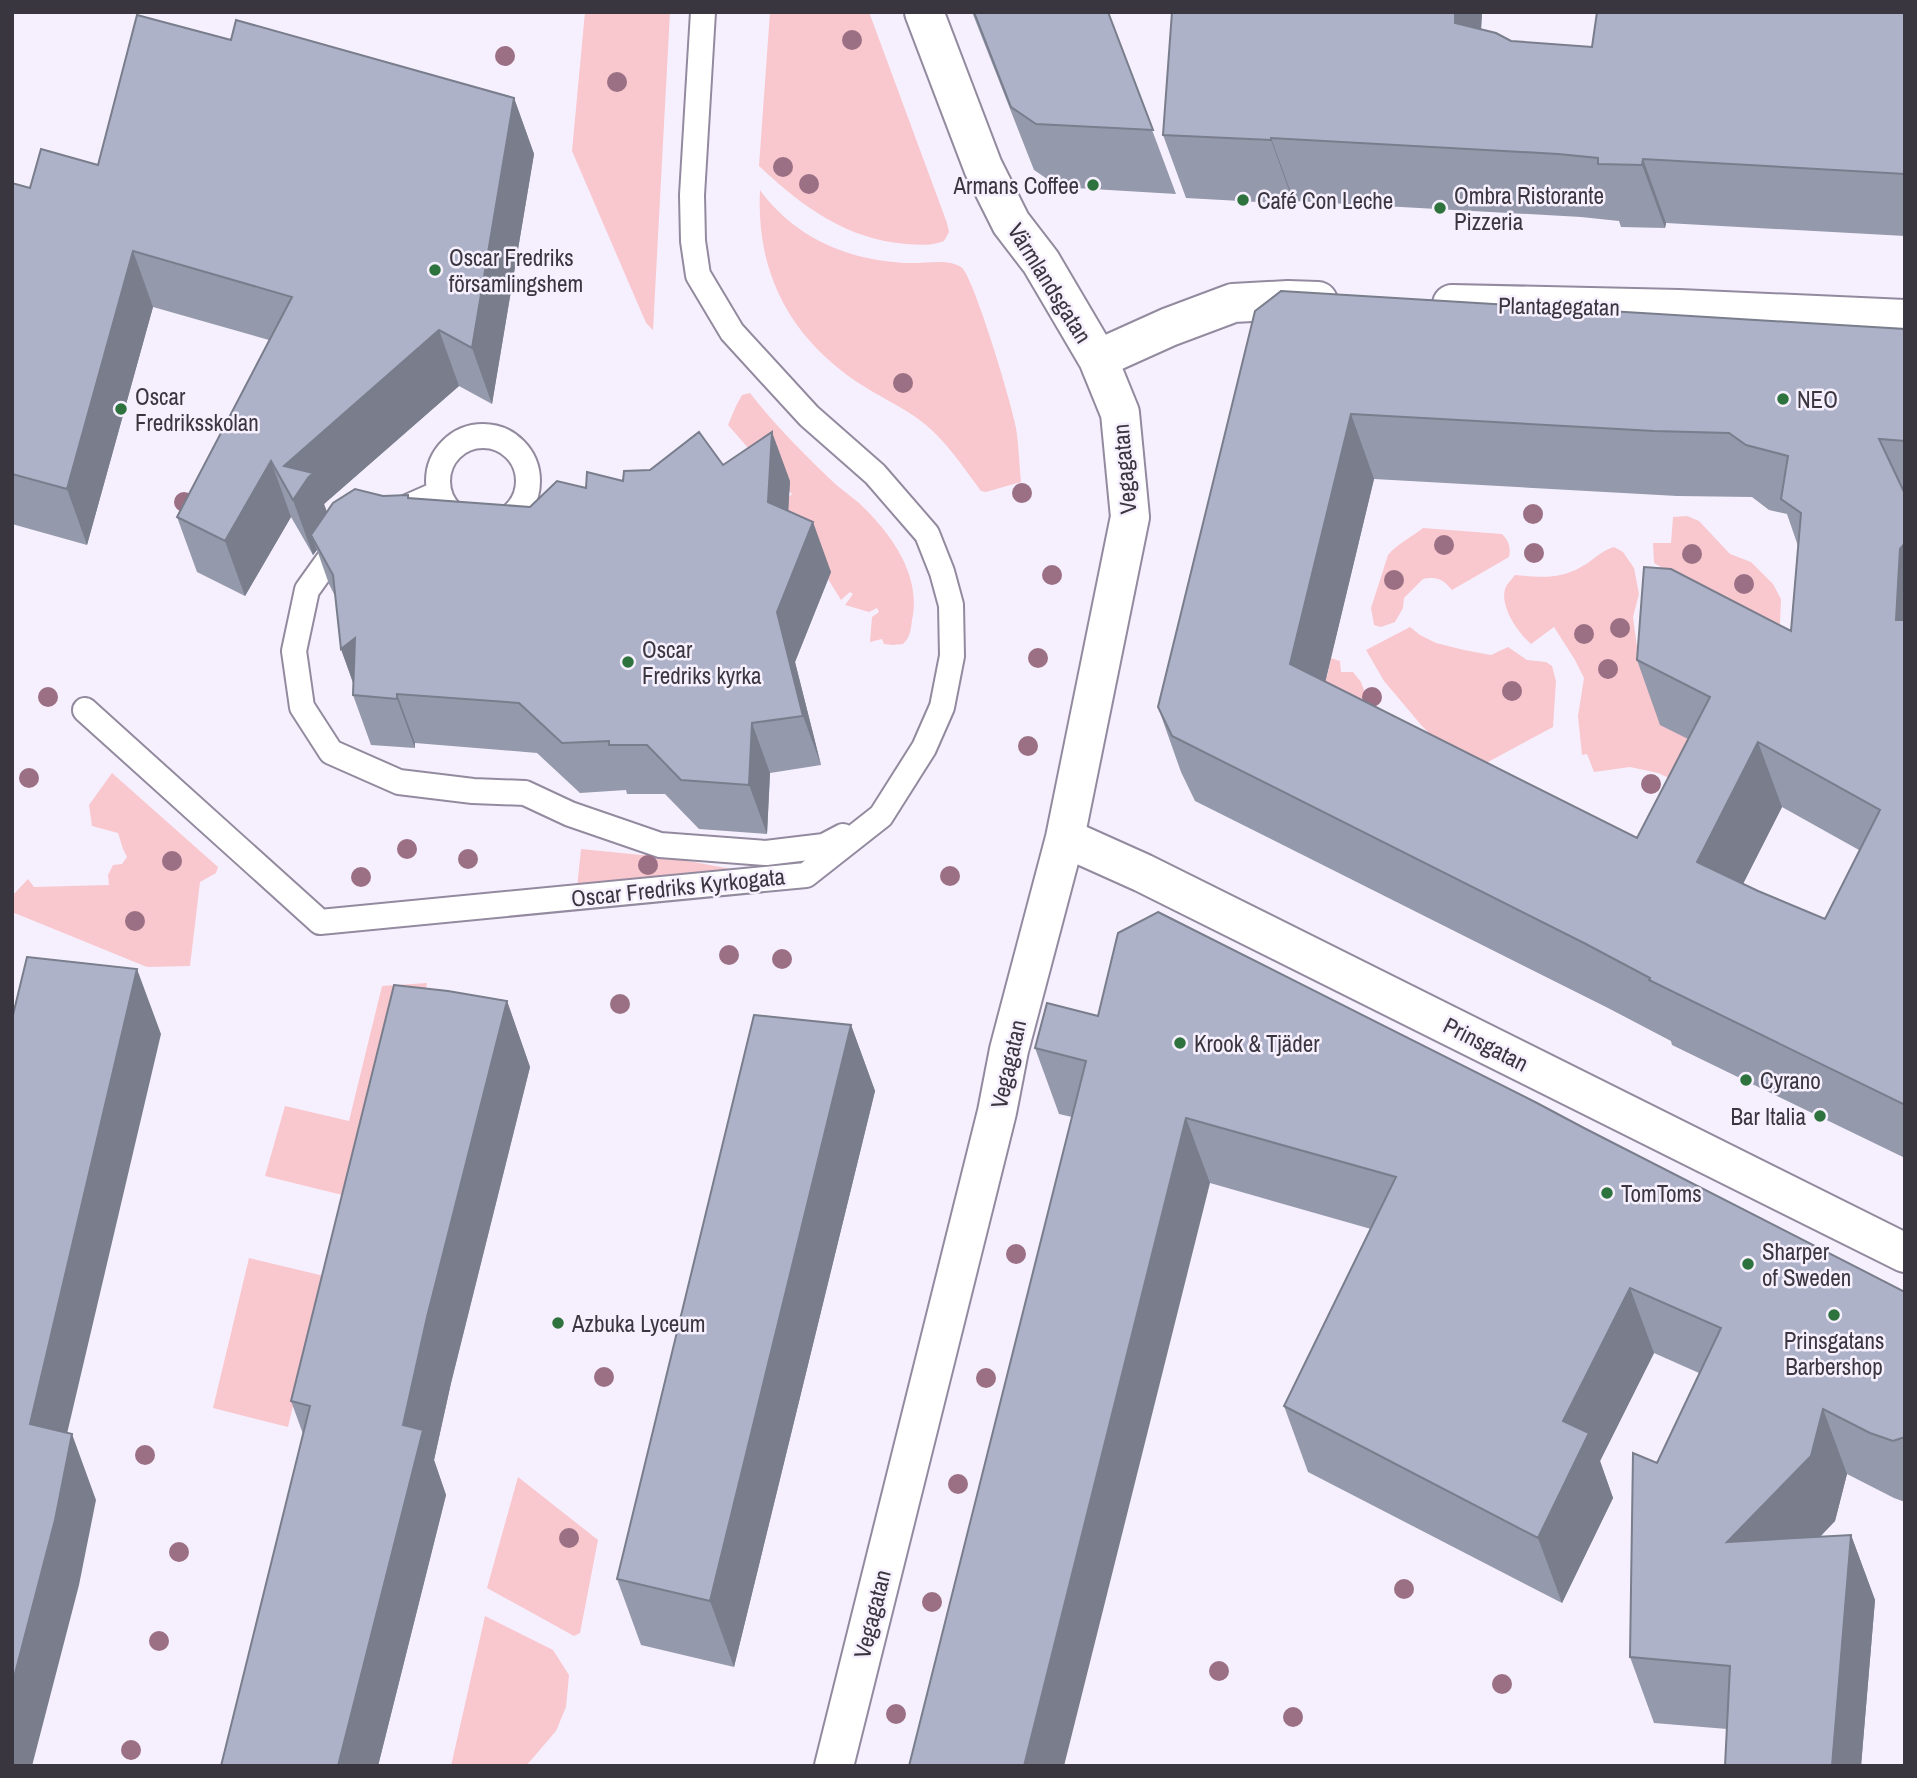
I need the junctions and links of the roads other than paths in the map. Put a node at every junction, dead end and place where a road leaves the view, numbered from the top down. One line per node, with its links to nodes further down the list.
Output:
1 (703, 12): 9 (lane, Oscar Fredriks Kyrkogata)
2 (925, 12): 6 (street, Värmlandsgatan)
3 (1358, 302): 6 (street)
4 (1414, 303): 5 (street, Plantagegatan)
5 (1905, 318)
6 (1098, 359): 10 (street, Vegagatan)
7 (439, 493): 9 (lane)
8 (85, 710): 9 (lane, Oscar Fredriks Kyrkogata)
9 (881, 816)
10 (1065, 838): 11 (street, Prinsgatan); 12 (street, Vegagatan)
11 (1905, 1253)
12 (834, 1766)

